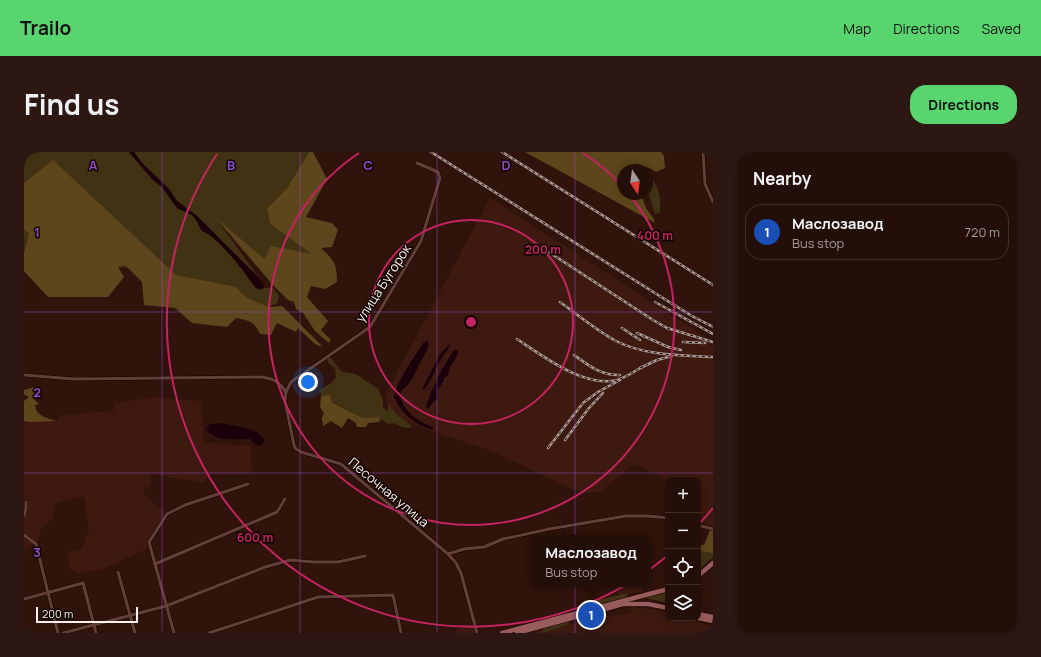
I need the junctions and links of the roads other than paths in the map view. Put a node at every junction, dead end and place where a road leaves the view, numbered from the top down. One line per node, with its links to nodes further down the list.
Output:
1 (703, 152): 3 (street)
2 (417, 163): 5 (street, улица Бугорок)
3 (713, 202)
4 (24, 375): 5 (street)
5 (286, 392): 14 (street, Песочная улица)
6 (248, 484): 17 (street)
7 (285, 499): 17 (street)
8 (26, 502): 9 (street)
9 (24, 516)
10 (665, 518): 14 (street)
11 (701, 526): 12 (street)
12 (713, 529)
13 (24, 536): 21 (street)
14 (448, 554): 41 (street)
15 (366, 556): 25 (street)
16 (713, 563): 19 (main road)
17 (154, 564): 25 (street)
18 (118, 572): 28 (street)
19 (701, 573)
20 (665, 590): 22 (main road)
21 (48, 592): 23 (street); 33 (street); 34 (street)
22 (646, 594): 24 (main road); 27 (main road)
23 (24, 598)
24 (648, 604): 26 (main road); 27 (main road)
25 (166, 606): 28 (street); 38 (street)
26 (665, 607)
27 (584, 612): 42 (main road); 43 (main road)
28 (130, 615): 33 (street); 37 (street)
29 (701, 615): 30 (main road)
30 (713, 618)
31 (701, 619): 32 (main road)
32 (713, 621)
33 (94, 624): 35 (street); 36 (street)
34 (58, 633)
35 (63, 633)
36 (96, 633)
37 (135, 633)
38 (174, 633)
39 (209, 633): 40 (street)
40 (402, 633)
41 (477, 633)
42 (502, 633)
43 (517, 633)

